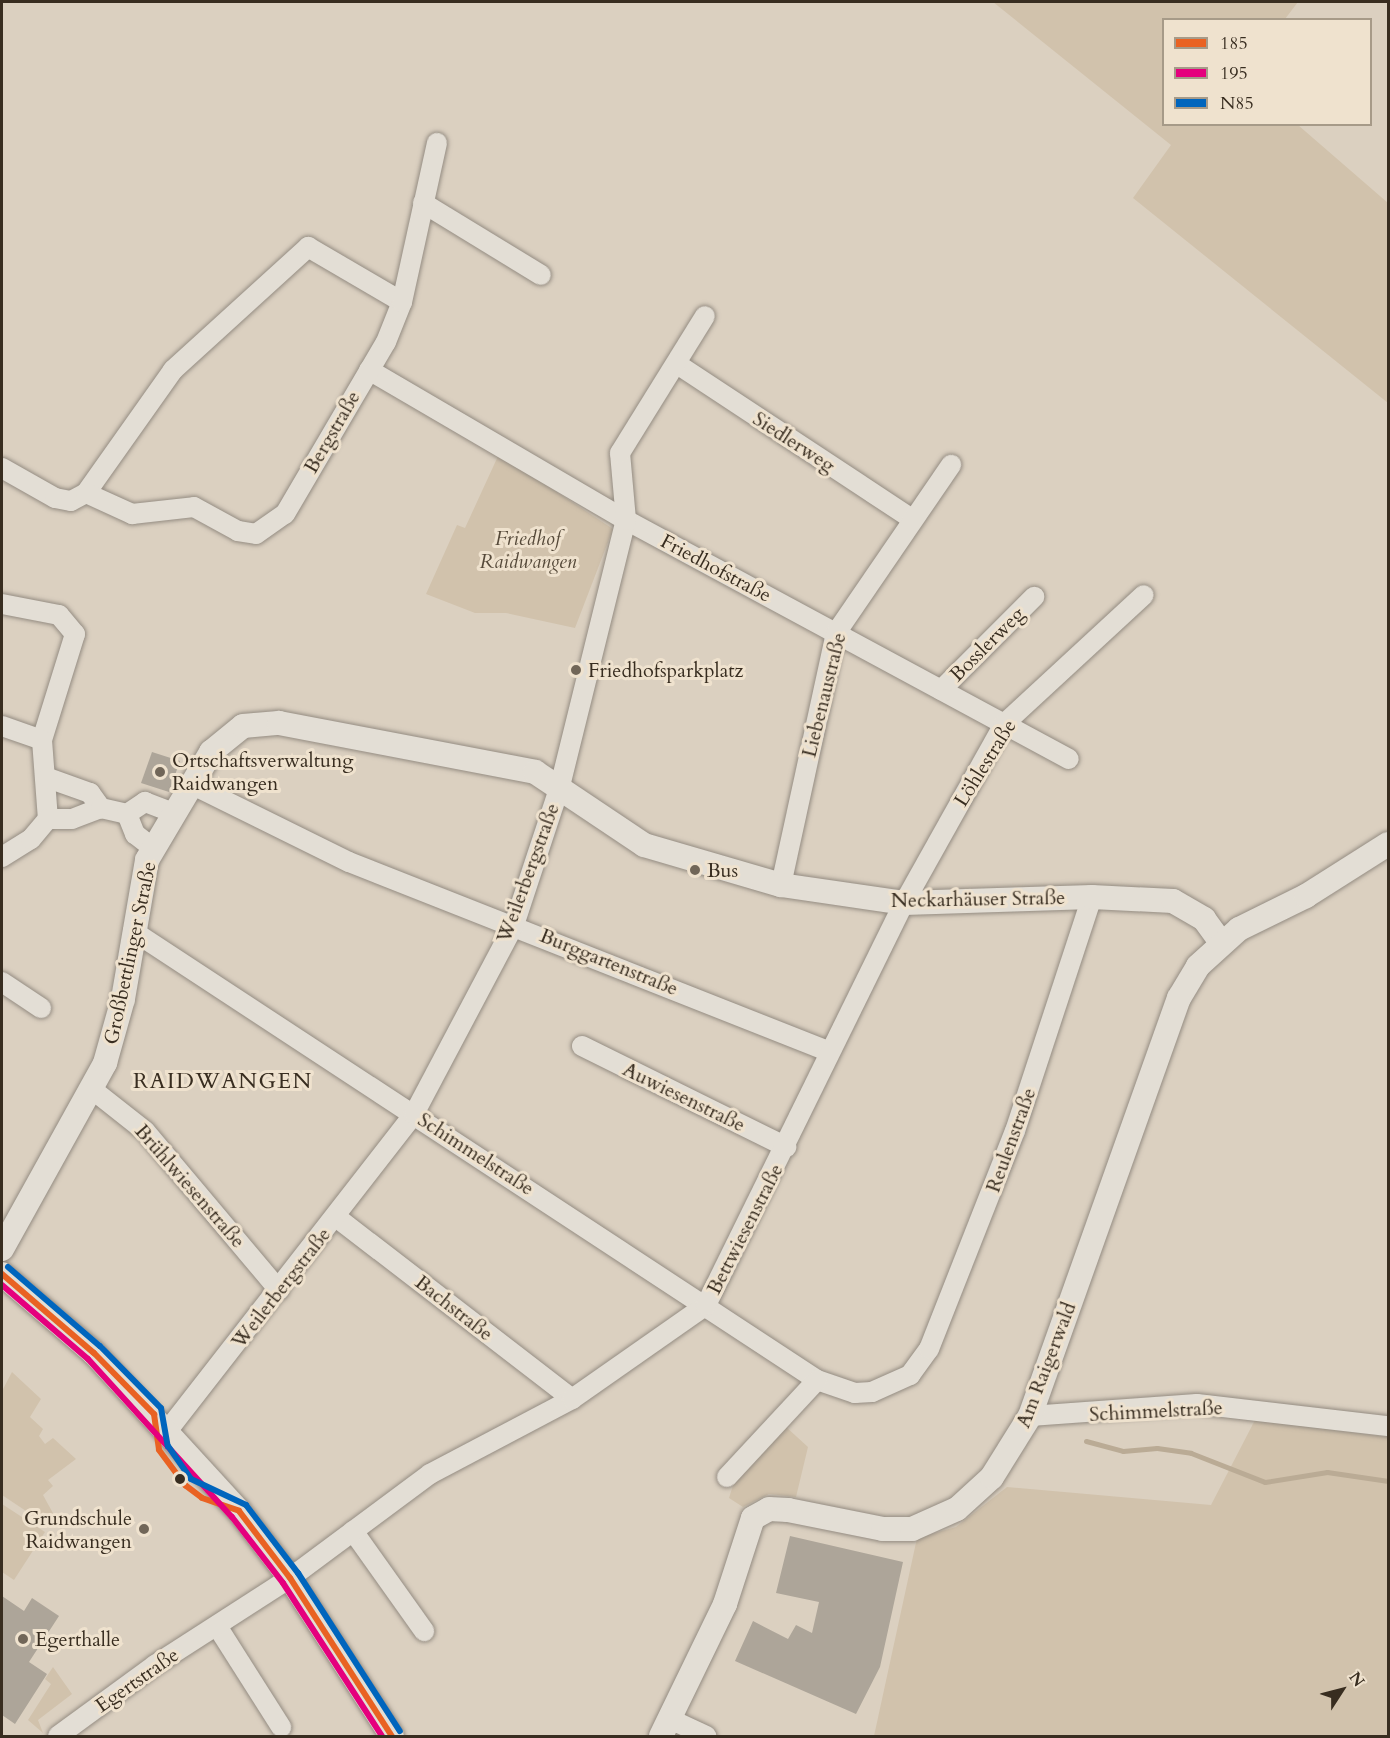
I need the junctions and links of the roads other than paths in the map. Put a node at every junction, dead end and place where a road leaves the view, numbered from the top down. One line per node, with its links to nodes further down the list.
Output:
1 (437, 143): 2 (street, Bergstraße)
2 (423, 204): 3 (street); 4 (street, Bergstraße)
3 (541, 275)
4 (402, 303): 7 (street, Bergstraße); 10 (street)
5 (705, 316): 6 (street, Weilerbergstraße)
6 (676, 364): 11 (street, Siedlerweg); 12 (street, Weilerbergstraße)
7 (369, 370): 10 (street, Bergstraße); 12 (street, Friedhofstraße)
8 (951, 465): 11 (street, Liebenaustraße)
9 (2, 468): 10 (street)
10 (86, 493)
11 (912, 519): 16 (street, Liebenaustraße)
12 (626, 520): 16 (street, Friedhofstraße); 24 (street, Weilerbergstraße)
13 (1144, 595): 18 (street, Löhlestraße)
14 (1034, 597): 17 (street, Bosslerweg)
15 (2, 604): 20 (street)
16 (836, 633): 17 (street, Friedhofstraße); 32 (street, Liebenaustraße)
17 (941, 690): 18 (street, Friedhofstraße)
18 (1004, 724): 21 (street, Friedhofstraße); 34 (street, Löhlestraße)
19 (2, 726): 20 (street)
20 (42, 740): 22 (street)
21 (1069, 759)
22 (48, 778): 25 (street); 28 (street)
23 (191, 784): 24 (street, Neckarhäuser Straße); 26 (street, Großbettlinger Straße); 35 (street, Burggartenstraße)
24 (560, 786): 32 (street, Neckarhäuser Straße); 35 (street, Weilerbergstraße)
25 (101, 808): 27 (street); 28 (street)
26 (173, 813): 27 (street); 30 (street, Großbettlinger Straße)
27 (127, 814): 30 (street)
28 (48, 819): 31 (street)
29 (1389, 844): 37 (street)
30 (153, 848): 36 (street, Großbettlinger Straße)
31 (2, 858)
32 (781, 885): 34 (street, Neckarhäuser Straße)
33 (1092, 897): 34 (street, Neckarhäuser Straße); 37 (street, Neckarhäuser Straße); 50 (street, Reulenstraße)
34 (904, 903): 41 (street, Bettwiesenstraße)
35 (514, 925): 41 (street, Burggartenstraße); 43 (street, Weilerbergstraße)
36 (133, 931): 42 (street, Großbettlinger Straße); 43 (street, Schimmelstraße)
37 (1221, 942): 53 (street, Am Raigerwald)
38 (2, 981): 39 (street)
39 (41, 1008)
40 (582, 1046): 44 (street, Auwiesenstraße)
41 (830, 1052): 44 (street, Bettwiesenstraße)
42 (93, 1090): 46 (street, Großbettlinger Straße); 48 (street, Brühlwiesenstraße)
43 (414, 1114): 45 (street, Weilerbergstraße); 49 (street, Schimmelstraße)
44 (786, 1147): 49 (street, Bettwiesenstraße)
45 (336, 1217): 48 (street, Weilerbergstraße); 52 (street, Bachstraße)
46 (2, 1249)
47 (2, 1274): 55 (street)
48 (279, 1290): 55 (street, Weilerbergstraße)
49 (706, 1305): 51 (street, Schimmelstraße); 52 (street, Bettwiesenstraße)
50 (910, 1375): 51 (street, Schimmelstraße)
51 (817, 1380): 56 (street)
52 (572, 1400): 57 (street, Bettwiesenstraße)
53 (1029, 1416): 54 (street, Schimmelstraße); 62 (street, Am Raigerwald)
54 (1389, 1426)
55 (168, 1430): 58 (street)
56 (727, 1477)
57 (353, 1531): 58 (street, Bettwiesenstraße); 60 (street)
58 (290, 1578): 59 (street, Egertstraße); 64 (street)
59 (217, 1626): 61 (street); 63 (street, Egertstraße)
60 (424, 1631)
61 (281, 1727)
62 (666, 1728): 65 (street, Am Raigerwald)
63 (58, 1737)
64 (392, 1737)
65 (706, 1737)

